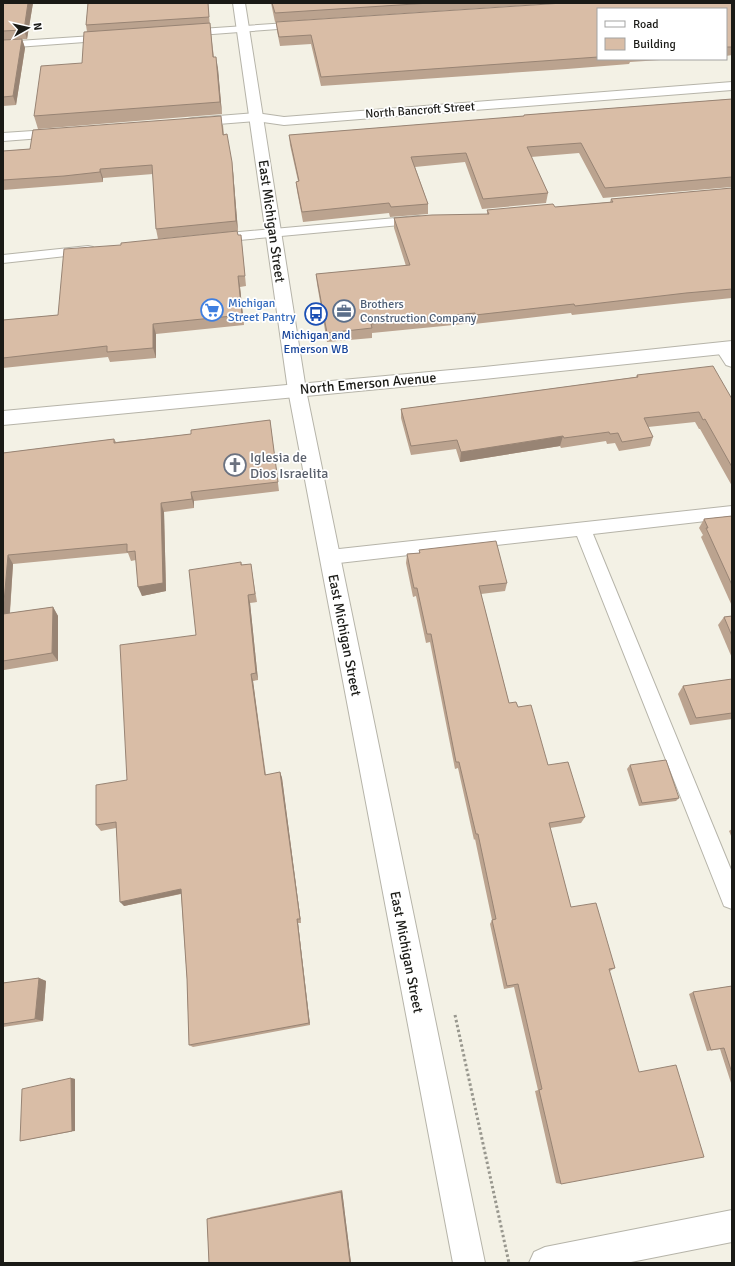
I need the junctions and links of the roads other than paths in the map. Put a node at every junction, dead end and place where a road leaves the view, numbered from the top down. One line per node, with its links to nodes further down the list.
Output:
1 (239, 3): 3 (main road, East Michigan Street)
2 (314, 24): 3 (lane)
3 (243, 29): 4 (lane); 13 (main road, East Michigan Street)
4 (174, 34)
5 (119, 37): 6 (lane)
6 (3, 45)
7 (732, 74): 8 (main road, North Bancroft Street)
8 (577, 86): 10 (main road, North Bancroft Street); 11 (main road)
9 (732, 86): 11 (main road, North Bancroft Street)
10 (468, 94)
11 (584, 98): 13 (main road, North Bancroft Street)
12 (282, 108): 13 (main road, North Bancroft Street)
13 (256, 117): 14 (main road, North Bancroft Street); 18 (main road, East Michigan Street)
14 (176, 124)
15 (74, 132): 16 (main road)
16 (3, 137)
17 (431, 219): 18 (lane)
18 (273, 232): 19 (lane); 23 (main road, East Michigan Street)
19 (207, 239)
20 (97, 250): 21 (lane)
21 (3, 259)
22 (729, 352): 23 (main road, North Emerson Avenue)
23 (297, 390): 24 (main road, North Emerson Avenue); 27 (main road, East Michigan Street)
24 (3, 418)
25 (732, 512): 26 (lane)
26 (582, 528): 27 (lane); 28 (lane)
27 (330, 557): 30 (main road, East Michigan Street)
28 (732, 898)
29 (732, 1226): 31 (main road)
30 (468, 1263)
31 (545, 1263)

